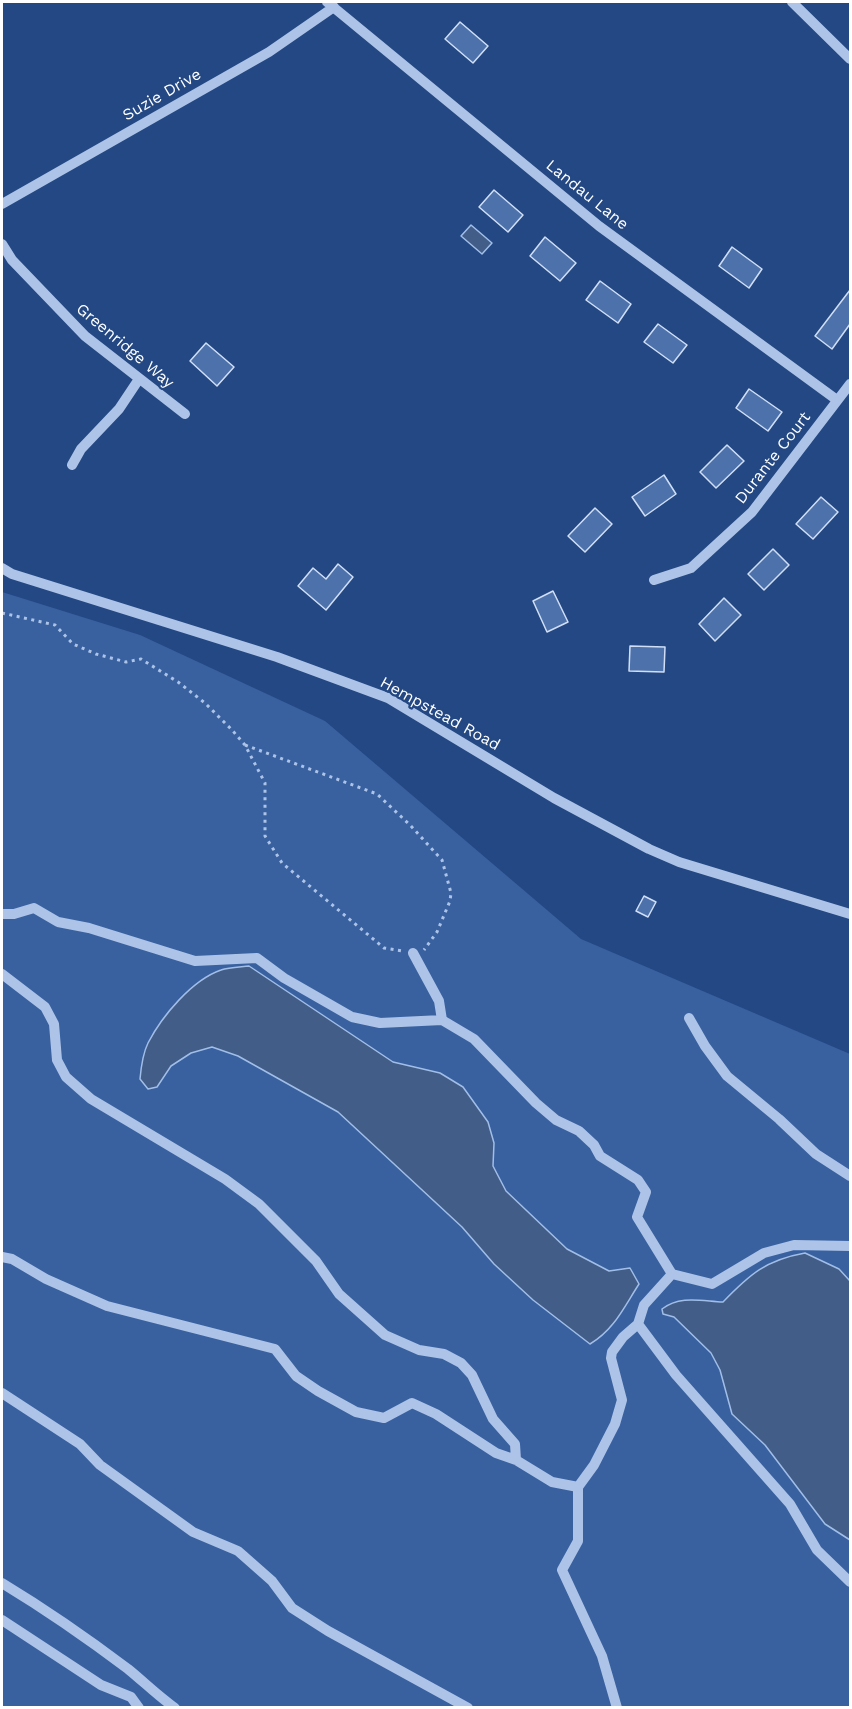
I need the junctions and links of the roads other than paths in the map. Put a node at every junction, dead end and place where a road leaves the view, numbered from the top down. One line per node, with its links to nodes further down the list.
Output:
1 (798, 3): 3 (street)
2 (331, 4): 4 (street, Suzie Drive); 8 (street, Landau Lane)
3 (850, 59)
4 (2, 204)
5 (2, 244): 6 (street, Greenridge Way)
6 (140, 379): 9 (street, Greenridge Way); 10 (street)
7 (850, 384): 8 (street, Durante Court)
8 (837, 400): 12 (street, Durante Court)
9 (185, 414)
10 (72, 465)
11 (2, 568): 14 (street, Hempstead Road)
12 (654, 580)
13 (2, 914): 18 (street)
14 (850, 914)
15 (413, 953): 18 (street)
16 (2, 974): 25 (street)
17 (689, 1018): 19 (street)
18 (442, 1020): 22 (street)
19 (850, 1176)
20 (850, 1246): 22 (street)
21 (2, 1257): 25 (street)
22 (672, 1274): 23 (street)
23 (638, 1324): 26 (street); 27 (street)
24 (2, 1393): 32 (street)
25 (516, 1460): 26 (street)
26 (578, 1487): 33 (street)
27 (850, 1582)
28 (2, 1583): 31 (street)
29 (2, 1620): 30 (street)
30 (139, 1707)
31 (175, 1707)
32 (468, 1707)
33 (617, 1707)

